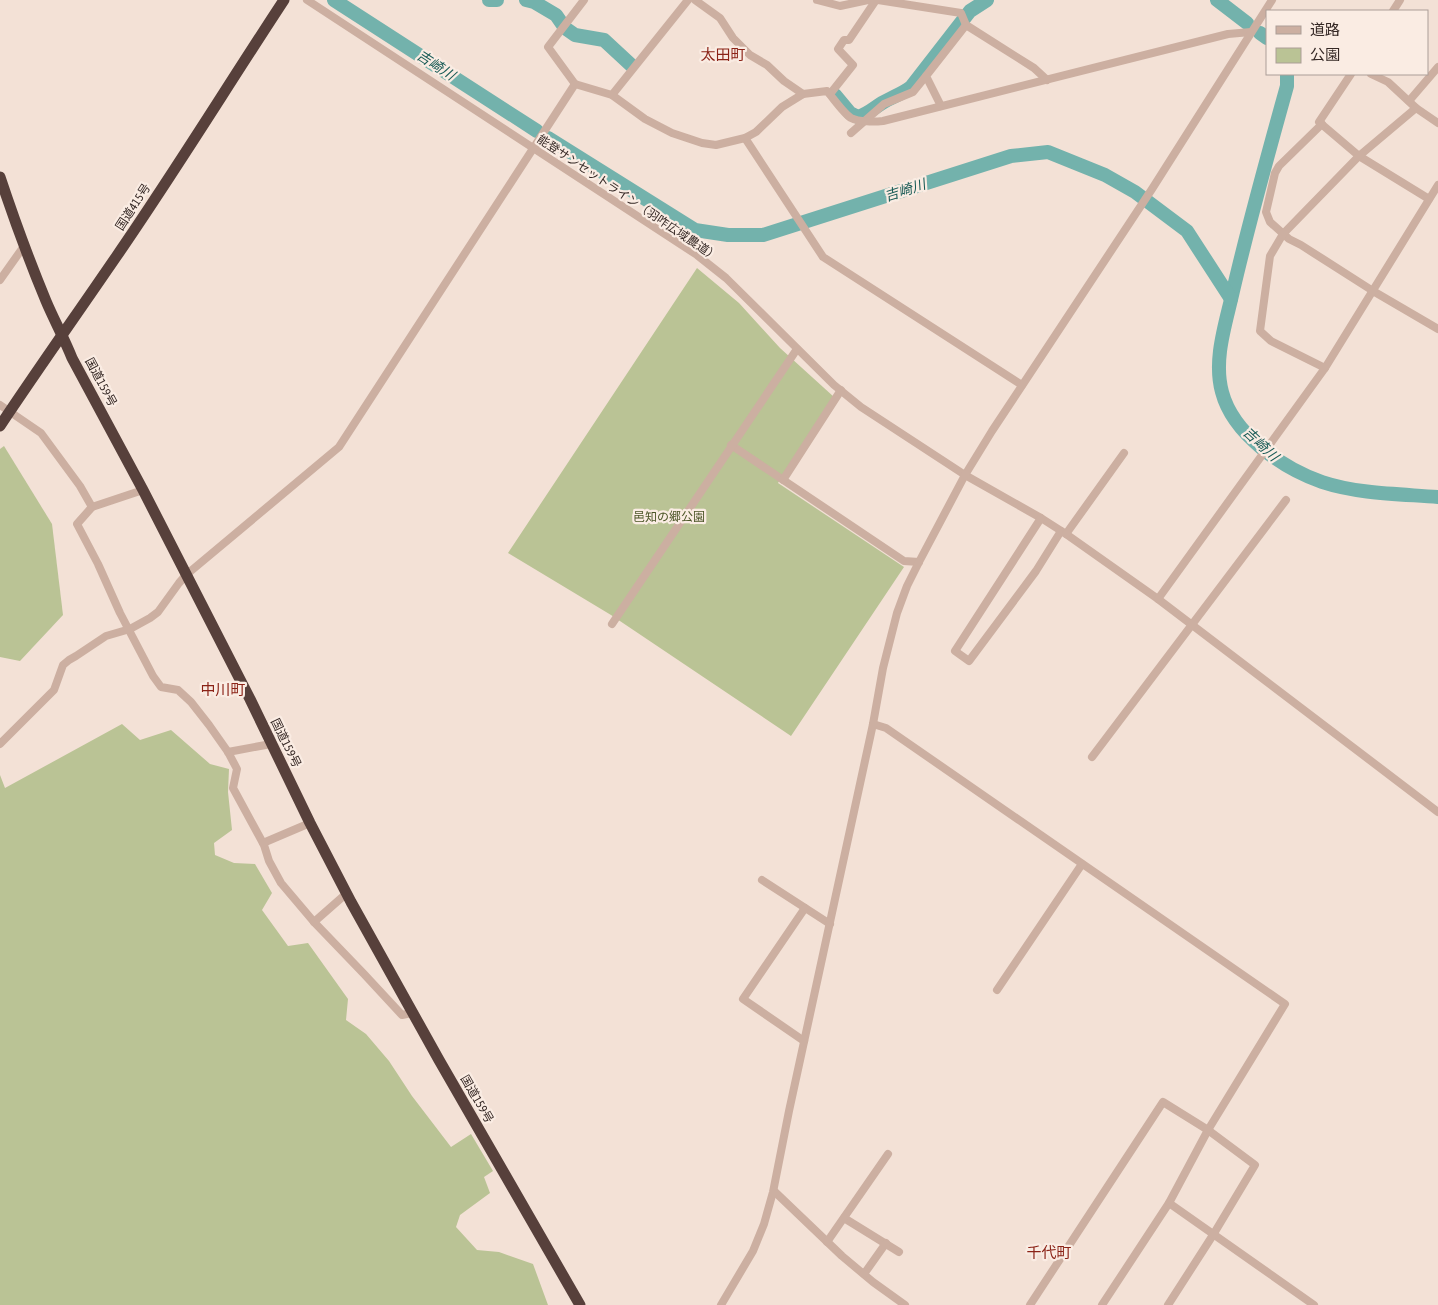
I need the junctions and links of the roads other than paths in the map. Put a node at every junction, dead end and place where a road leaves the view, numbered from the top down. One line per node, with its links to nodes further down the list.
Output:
1 (284, 0): 41 (highway, 国道415号)
2 (306, 0): 31 (street, 能登サンセットライン（羽咋広域農道）)
3 (584, 0): 19 (street)
4 (688, 0): 22 (street)
5 (695, 0): 20 (street)
6 (817, 0): 7 (street)
7 (868, 0)
8 (877, 0): 10 (street); 21 (street)
9 (1272, 0): 11 (street)
10 (964, 21): 17 (street); 18 (street)
11 (1258, 22): 12 (street); 13 (street)
12 (1266, 24)
13 (1251, 32): 18 (street); 44 (street)
14 (1350, 75): 28 (street)
15 (1373, 75): 23 (street)
16 (1428, 75): 23 (street)
17 (926, 76): 24 (street); 26 (street)
18 (1048, 80): 24 (street)
19 (575, 84): 22 (street); 31 (street)
20 (803, 94): 21 (street); 30 (street)
21 (830, 94): 26 (street)
22 (612, 95): 30 (street)
23 (1409, 101): 25 (street)
24 (941, 106): 26 (street)
25 (1416, 108): 27 (street); 32 (street)
26 (864, 120): 29 (street)
27 (1438, 123)
28 (1322, 124): 32 (street); 36 (street)
29 (851, 133)
30 (745, 138): 44 (street)
31 (533, 149): 42 (street, 能登サンセットライン（羽咋広域農道）); 58 (street)
32 (1359, 156): 35 (street); 36 (street)
33 (0, 177): 37 (highway, 国道159号)
34 (1438, 185): 35 (street)
35 (1429, 199): 39 (street)
36 (1283, 234): 39 (street); 43 (street)
37 (24, 246): 38 (street); 41 (highway, 国道159号)
38 (0, 280)
39 (1373, 291): 40 (street); 43 (street)
40 (1438, 329)
41 (63, 335): 46 (highway, 国道415号); 52 (highway, 国道159号)
42 (797, 349): 45 (street, 能登サンセットライン（羽咋広域農道）); 48 (street)
43 (1325, 368): 59 (street)
44 (1022, 385): 50 (street)
45 (841, 390): 50 (street, 能登サンセットライン（羽咋広域農道）); 51 (street)
46 (5, 409): 47 (highway, 国道415号); 54 (street)
47 (0, 426)
48 (731, 445): 51 (street); 60 (street)
49 (1124, 453): 56 (street)
50 (965, 475): 55 (street, 能登サンセットライン（羽咋広域農道）); 57 (street)
51 (783, 480): 57 (street)
52 (143, 490): 54 (street); 58 (highway, 国道159号)
53 (1286, 500): 61 (street)
54 (92, 507): 62 (street)
55 (1041, 518): 56 (street, 能登サンセットライン（羽咋広域農道）); 56 (street)
56 (1063, 532): 59 (street, 能登サンセットライン（羽咋広域農道）)
57 (919, 562): 63 (street)
58 (186, 575): 62 (street); 65 (highway, 国道159号)
59 (1158, 599): 61 (street, 能登サンセットライン（羽咋広域農道）)
60 (612, 624)
61 (1191, 625): 67 (street); 68 (street, 能登サンセットライン（羽咋広域農道）)
62 (130, 629): 64 (street); 66 (street)
63 (873, 724): 71 (street); 76 (street)
64 (0, 744)
65 (272, 744): 66 (street); 69 (highway, 国道159号)
66 (228, 752): 70 (street)
67 (1092, 757)
68 (1438, 812)
69 (310, 823): 70 (street); 73 (highway, 国道159号)
70 (263, 843): 75 (street)
71 (1082, 864): 77 (street); 80 (street)
72 (762, 880): 74 (street)
73 (346, 893): 75 (street); 78 (highway, 国道159号)
74 (805, 908): 76 (street); 79 (street)
75 (314, 922): 78 (street)
76 (830, 924): 79 (street)
77 (997, 990)
78 (412, 1013): 90 (highway, 国道159号)
79 (804, 1041): 82 (street)
80 (1208, 1130): 83 (street); 85 (street); 93 (street)
81 (888, 1154): 84 (street)
82 (774, 1191): 86 (street); 91 (street)
83 (1169, 1203): 85 (street); 94 (street)
84 (844, 1218): 86 (street); 87 (street)
85 (1213, 1235): 95 (street); 96 (street)
86 (827, 1242): 89 (street)
87 (886, 1243): 88 (street); 89 (street)
88 (899, 1252)
89 (864, 1274): 92 (street)
90 (579, 1304)
91 (721, 1305)
92 (906, 1305)
93 (1030, 1305)
94 (1102, 1305)
95 (1168, 1305)
96 (1314, 1305)

